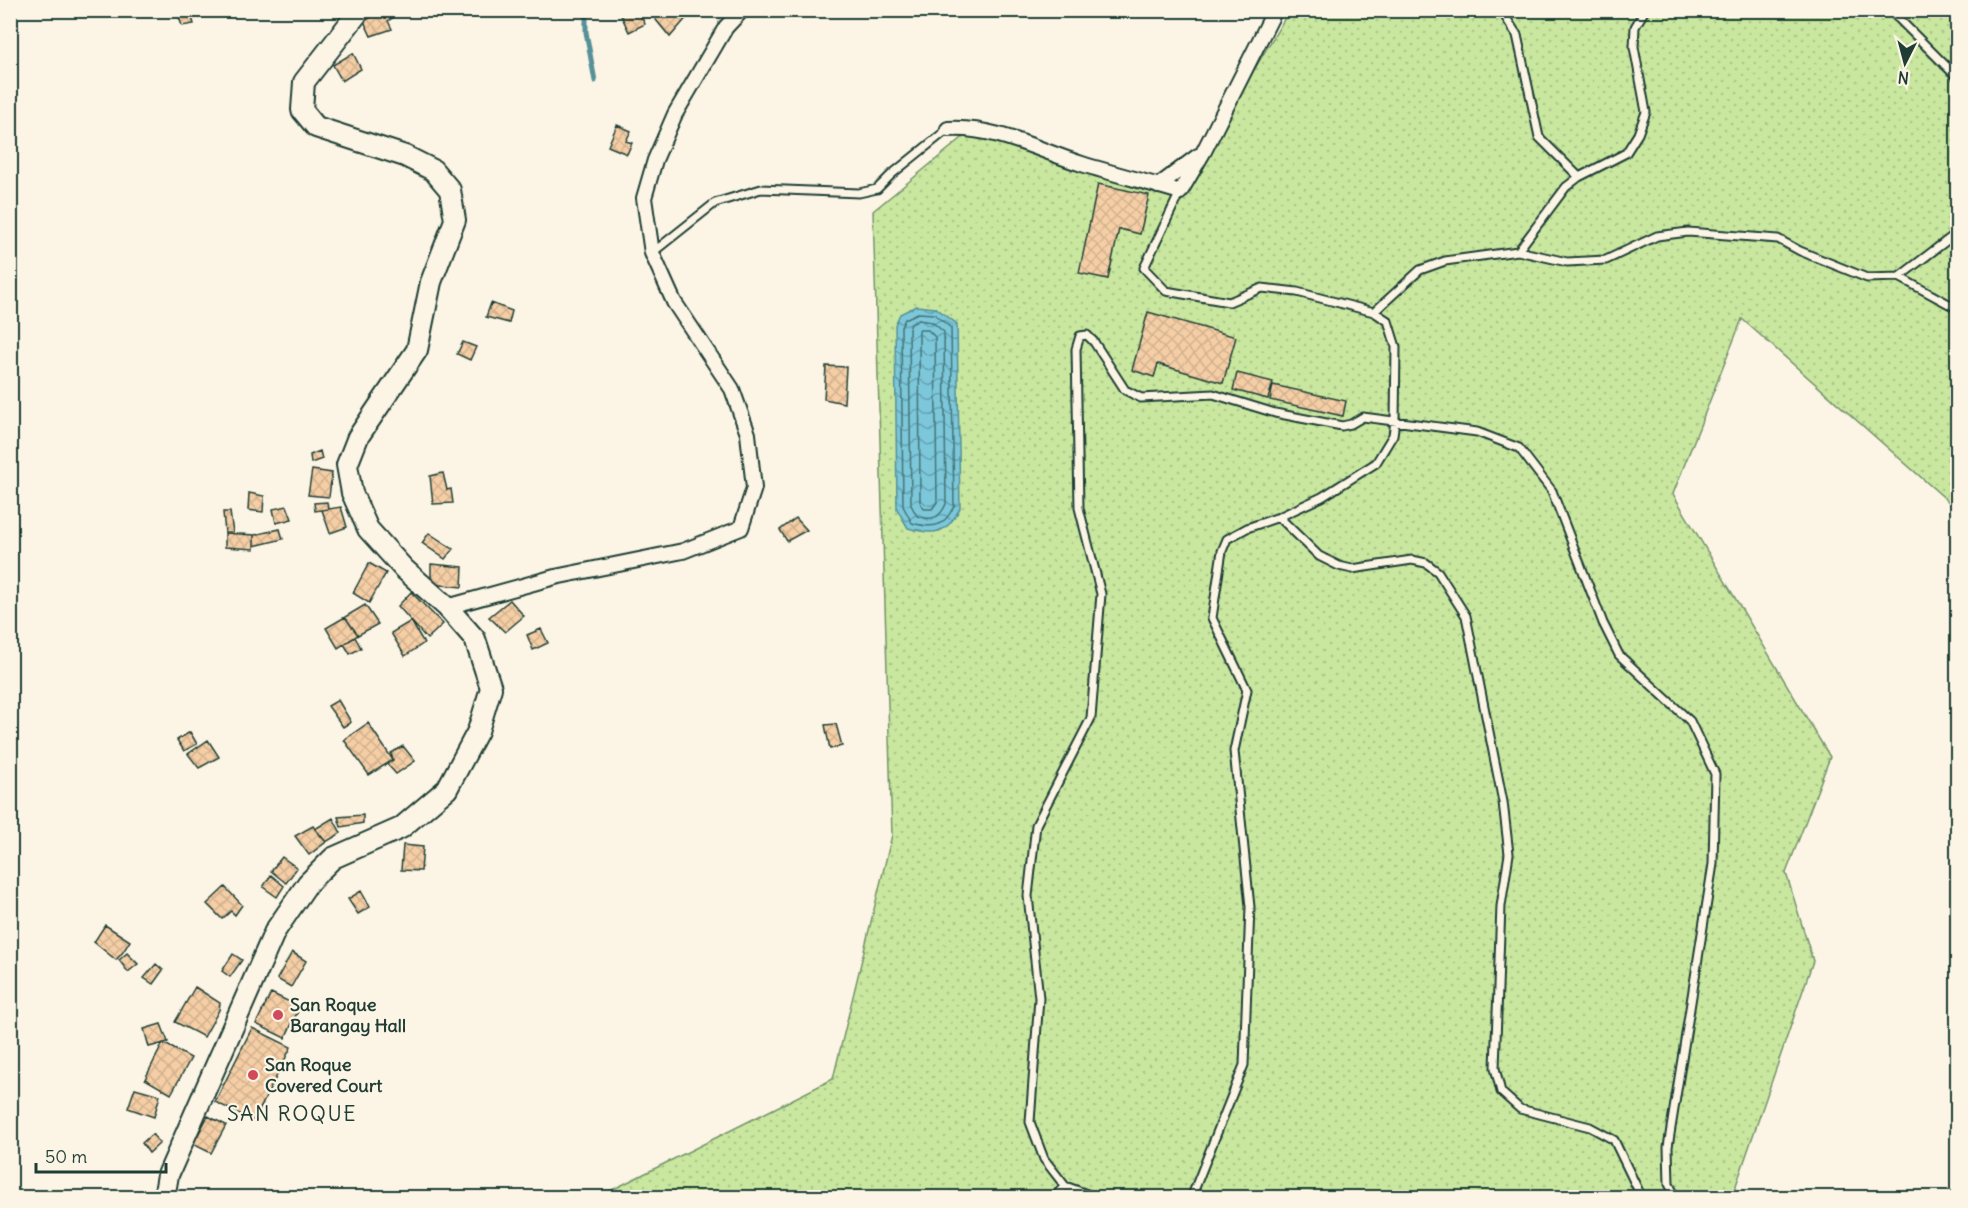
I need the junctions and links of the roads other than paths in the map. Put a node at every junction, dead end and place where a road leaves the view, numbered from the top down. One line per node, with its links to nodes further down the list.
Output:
1 (360, 10): 21 (street)
2 (742, 10): 15 (street)
3 (1275, 10): 9 (street)
4 (1501, 10): 10 (lane)
5 (1645, 10): 10 (lane)
6 (1890, 10): 7 (lane)
7 (1958, 78)
8 (948, 129): 11 (street); 15 (lane)
9 (1204, 151): 11 (street); 12 (street)
10 (1579, 177): 14 (lane)
11 (1158, 186): 12 (street)
12 (1180, 192): 18 (lane)
13 (1958, 232): 16 (lane)
14 (1518, 251): 16 (lane); 18 (lane)
15 (652, 253): 21 (street)
16 (1899, 277): 17 (lane)
17 (1958, 309)
18 (1374, 312): 19 (lane)
19 (1395, 421): 20 (lane); 22 (lane); 28 (lane)
20 (1279, 517): 26 (lane); 27 (lane)
21 (447, 607): 23 (street)
22 (1065, 1186): 24 (lane); 25 (lane)
23 (164, 1197)
24 (1053, 1197)
25 (1098, 1197)
26 (1191, 1197)
27 (1642, 1197)
28 (1676, 1197)

